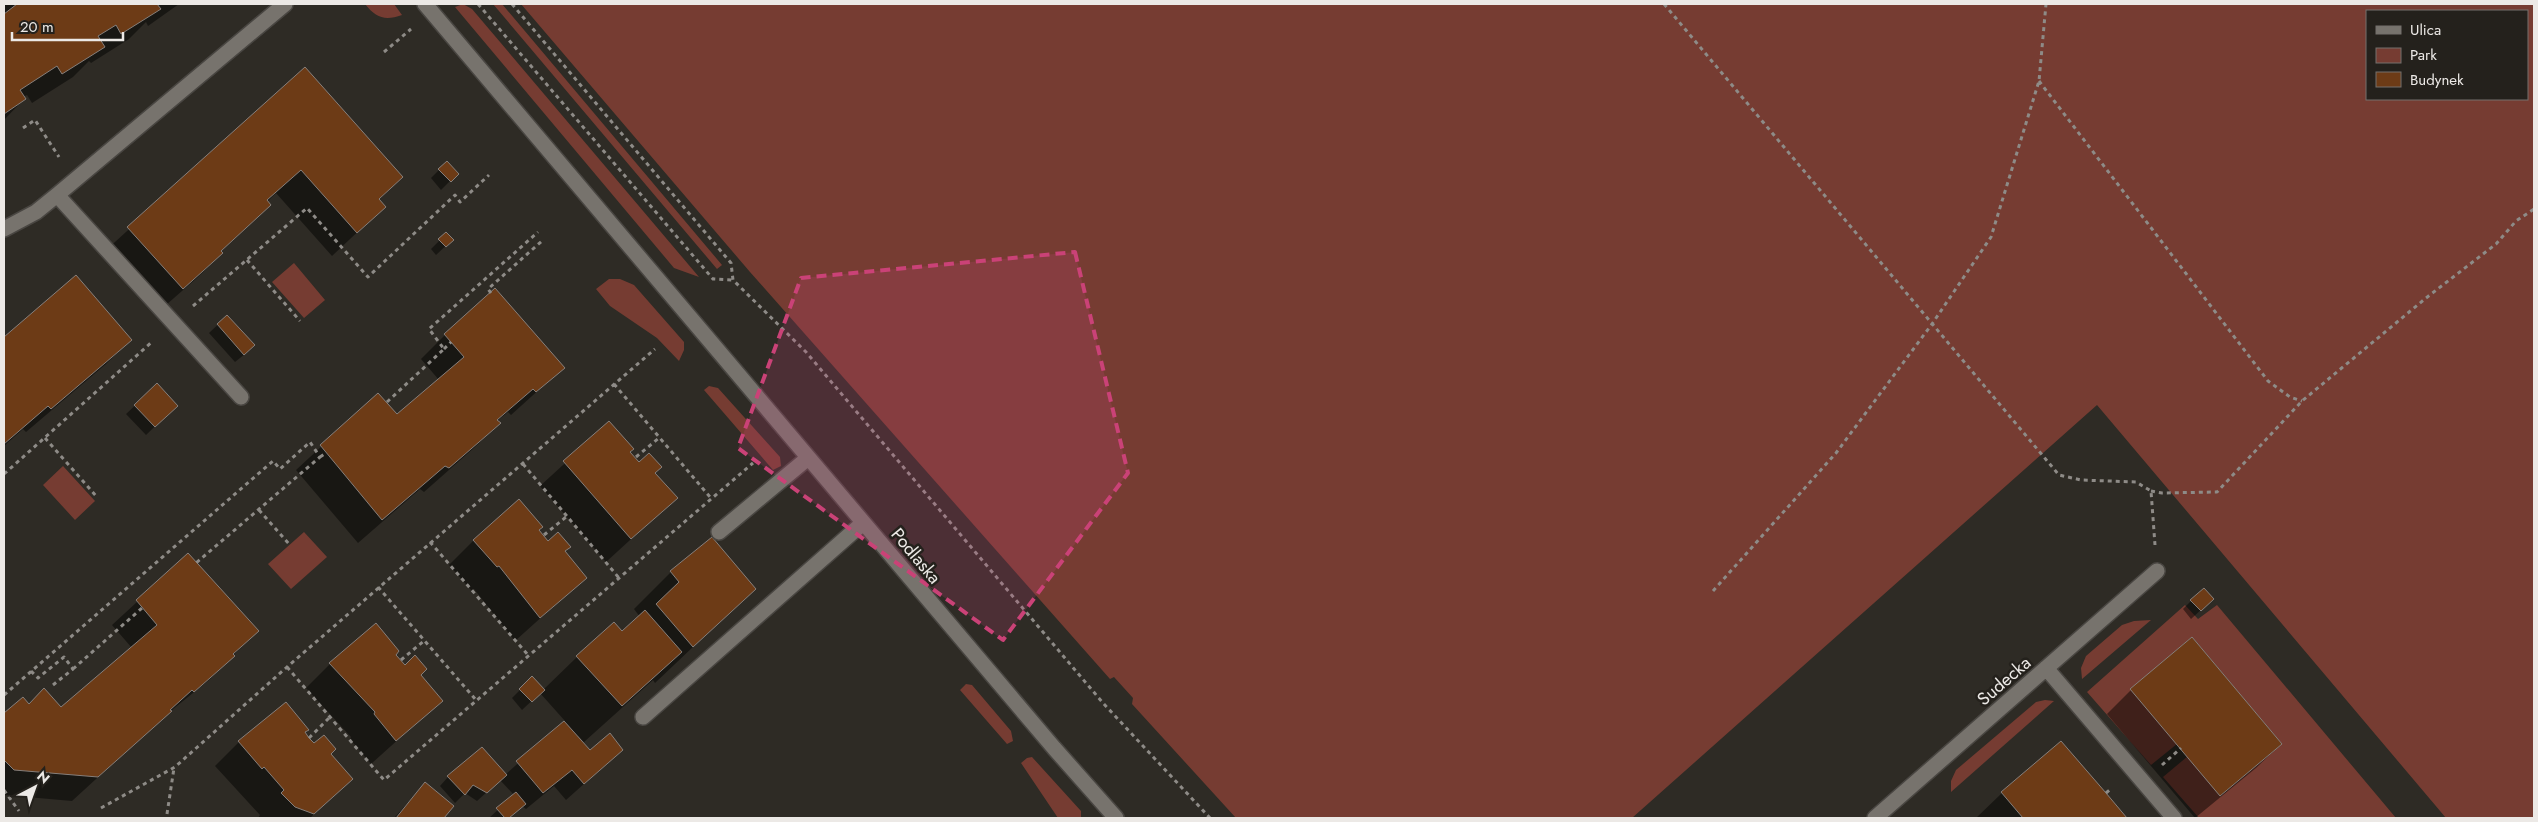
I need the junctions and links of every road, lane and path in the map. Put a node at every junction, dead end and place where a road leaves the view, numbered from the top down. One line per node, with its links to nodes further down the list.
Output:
1 (285, 4): 11 (street)
2 (425, 4): 34 (street, Podlaska)
3 (478, 4): 17 (path)
4 (512, 4): 17 (path)
5 (1664, 4): 21 (path)
6 (2046, 4): 7 (path)
7 (2039, 81): 21 (path); 27 (path)
8 (23, 128): 9 (path)
9 (59, 157)
10 (489, 174): 16 (path)
11 (57, 195): 13 (street); 20 (street)
12 (2534, 209): 27 (path)
13 (4, 230)
14 (538, 232): 23 (path)
15 (543, 240): 18 (path)
16 (247, 260): 19 (path); 20 (path)
17 (733, 280): 73 (path)
18 (491, 293)
19 (300, 321)
20 (174, 323): 26 (street); 29 (path)
21 (1932, 324): 38 (path); 52 (path)
22 (451, 342): 23 (path)
23 (444, 349): 28 (path)
24 (655, 349): 25 (path)
25 (614, 384): 30 (path); 36 (path)
26 (241, 397)
27 (2302, 401): 38 (path)
28 (387, 402)
29 (45, 438): 37 (path); 39 (path)
30 (659, 438): 33 (path); 40 (path)
31 (326, 453): 32 (path)
32 (320, 457): 41 (path); 60 (path)
33 (636, 457)
34 (808, 458): 43 (street, Podlaska); 44 (street)
35 (752, 463): 40 (path)
36 (523, 464): 42 (path); 46 (path)
37 (4, 474)
38 (2151, 491): 49 (path)
39 (96, 496)
40 (710, 497): 50 (path)
41 (259, 510): 47 (path); 48 (path)
42 (566, 517): 45 (path); 50 (path)
43 (863, 523): 65 (street); 72 (street, Podlaska)
44 (719, 532)
45 (544, 536)
46 (430, 542): 51 (path); 55 (path)
47 (290, 545)
48 (196, 563)
49 (2157, 571): 59 (street, Sudecka)
50 (620, 578): 55 (path)
51 (378, 587): 54 (path); 57 (path)
52 (1713, 591)
53 (142, 608): 58 (path)
54 (425, 640): 56 (path); 63 (path)
55 (528, 654): 63 (path)
56 (401, 660)
57 (287, 667): 64 (path); 67 (path)
58 (73, 668): 60 (path); 61 (path)
59 (2046, 668): 74 (street, Sudecka); 75 (street)
60 (31, 671): 62 (path)
61 (53, 685)
62 (4, 695)
63 (476, 700): 64 (path)
64 (331, 716): 66 (path)
65 (643, 717)
66 (309, 738)
67 (174, 767): 69 (path); 71 (path)
68 (4, 790): 70 (path)
69 (101, 808)
70 (19, 811)
71 (167, 814)
72 (1116, 818)
73 (1210, 818)
74 (1875, 818)
75 (2174, 818)

